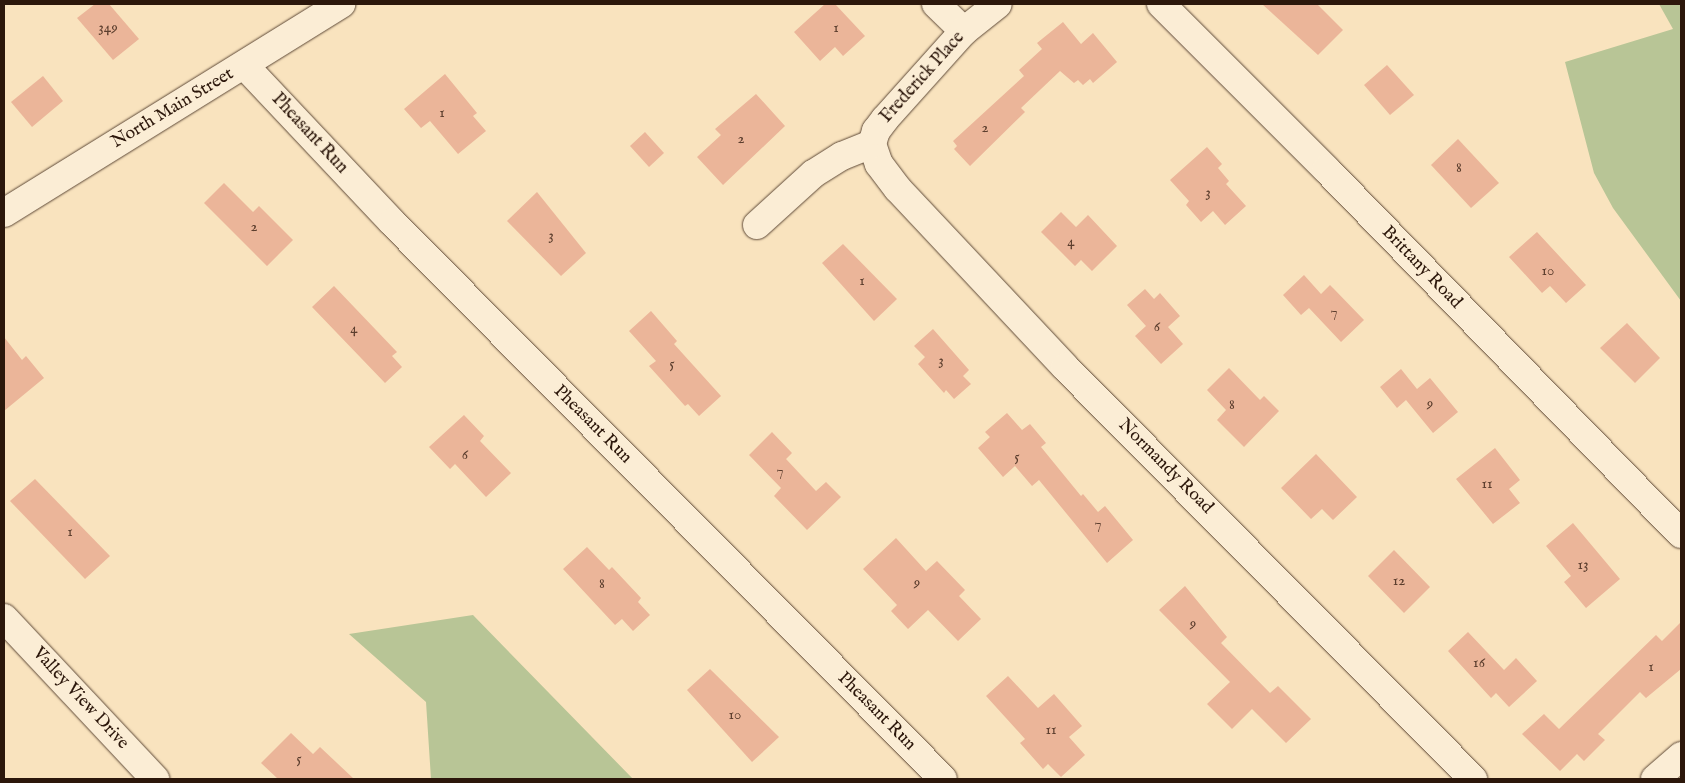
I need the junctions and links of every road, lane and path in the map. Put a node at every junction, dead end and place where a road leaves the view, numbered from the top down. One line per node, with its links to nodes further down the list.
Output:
1 (341, 4): 6 (street, North Main Street)
2 (936, 4): 5 (street)
3 (998, 4): 5 (street, Frederick Place)
4 (1160, 4): 10 (street, Brittany Road)
5 (964, 31): 7 (street, Frederick Place)
6 (245, 66): 8 (street, North Main Street); 14 (street, Pheasant Run)
7 (872, 144): 9 (street, Frederick Place); 15 (street, Normandy Road)
8 (4, 213)
9 (757, 225)
10 (1681, 534)
11 (4, 618): 13 (street, Valley View Drive)
12 (1681, 756): 16 (street)
13 (155, 779)
14 (943, 779)
15 (1473, 779)
16 (1655, 779)

